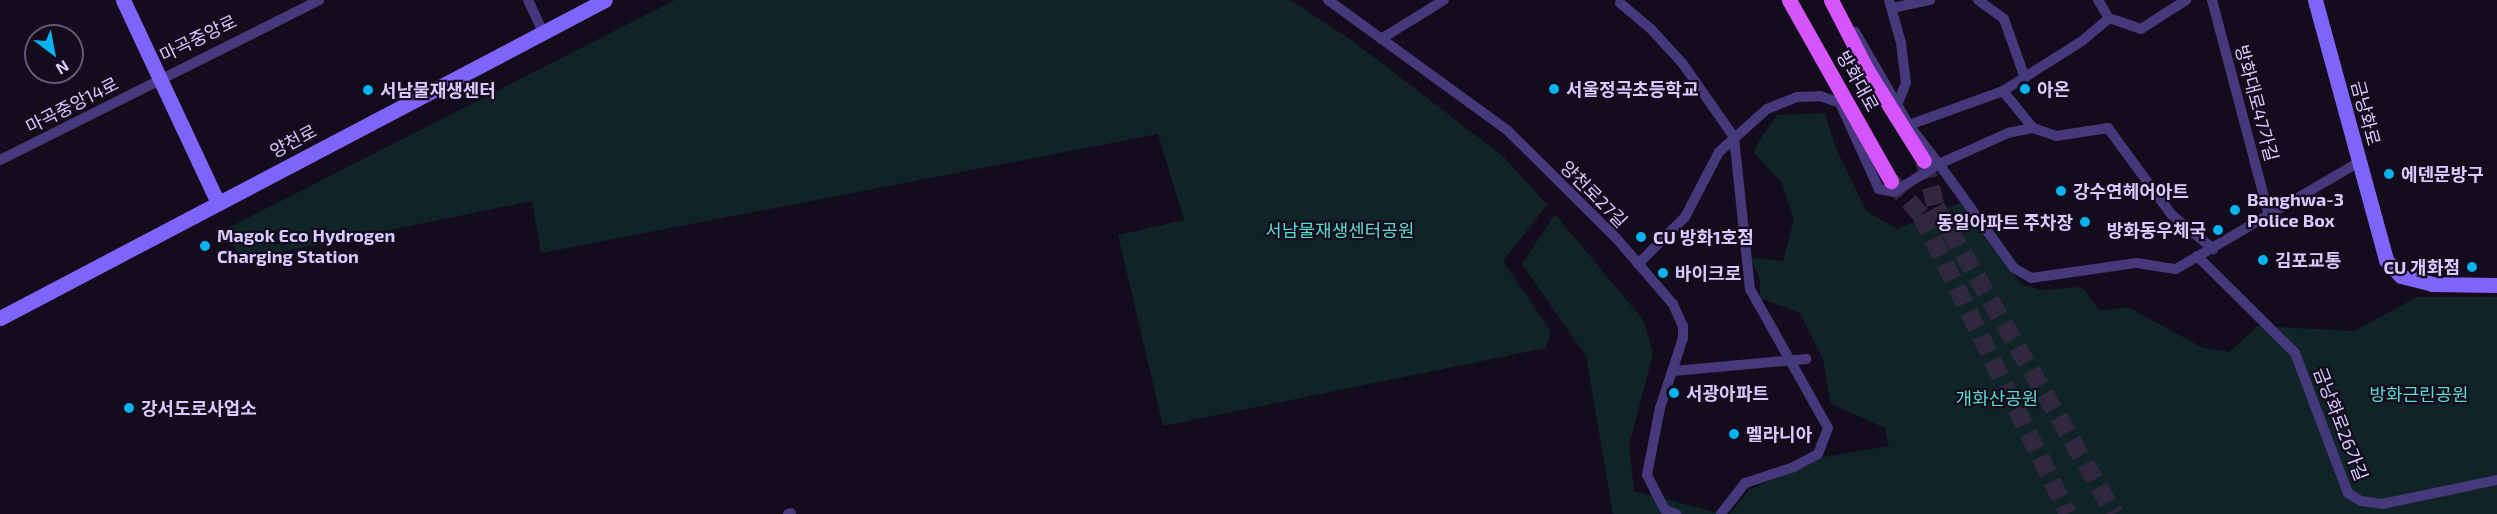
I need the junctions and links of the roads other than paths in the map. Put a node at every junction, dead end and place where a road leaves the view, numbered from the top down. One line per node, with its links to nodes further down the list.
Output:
1 (123, 0): 21 (main road, 마곡중앙로)
2 (319, 0): 21 (street, 마곡중앙로)
3 (528, 0): 19 (street)
4 (605, 0): 19 (main road, 양천로)
5 (1328, 0): 20 (street, 양천로27길)
6 (1444, 0): 20 (street)
7 (1632, 0): 15 (street)
8 (1832, 0): 25 (street); 30 (main road, 방화대로)
9 (1930, 0): 16 (street)
10 (1978, 0): 22 (street)
11 (2098, 0): 18 (street)
12 (2186, 0): 18 (street)
13 (2212, 0): 34 (street, 방화대로47가길)
14 (2315, 0): 31 (main road, 금낭화로)
15 (1619, 1): 28 (street)
16 (1890, 4): 25 (street)
17 (1792, 6): 24 (street); 32 (main road, 방화대로)
18 (2109, 18): 22 (street)
19 (543, 32): 33 (main road, 양천로)
20 (1381, 39): 37 (street, 양천로27길)
21 (159, 78): 29 (street, 마곡중앙14로); 33 (main road, 마곡중앙로)
22 (2025, 78): 23 (street)
23 (2003, 91): 26 (street); 27 (street)
24 (1840, 103): 28 (street); 30 (street)
25 (1899, 103): 26 (street)
26 (1909, 125): 30 (street)
27 (2033, 128): 30 (street); 35 (street)
28 (1734, 136): 37 (street); 41 (street)
29 (0, 160)
30 (1932, 162): 36 (street)
31 (2359, 162): 34 (street); 38 (main road, 금낭화로)
32 (1891, 181)
33 (218, 203): 39 (main road, 양천로)
34 (2269, 215): 35 (street)
35 (2213, 249): 36 (street)
36 (2197, 256): 43 (street, 금낭화로26가길)
37 (1638, 264): 42 (street, 양천로27길)
38 (2497, 285)
39 (0, 318)
40 (1806, 359): 41 (street)
41 (1792, 361): 42 (street); 45 (street)
42 (1674, 371): 44 (street, 양천로27길)
43 (2497, 480)
44 (1676, 514)
45 (1721, 514)

